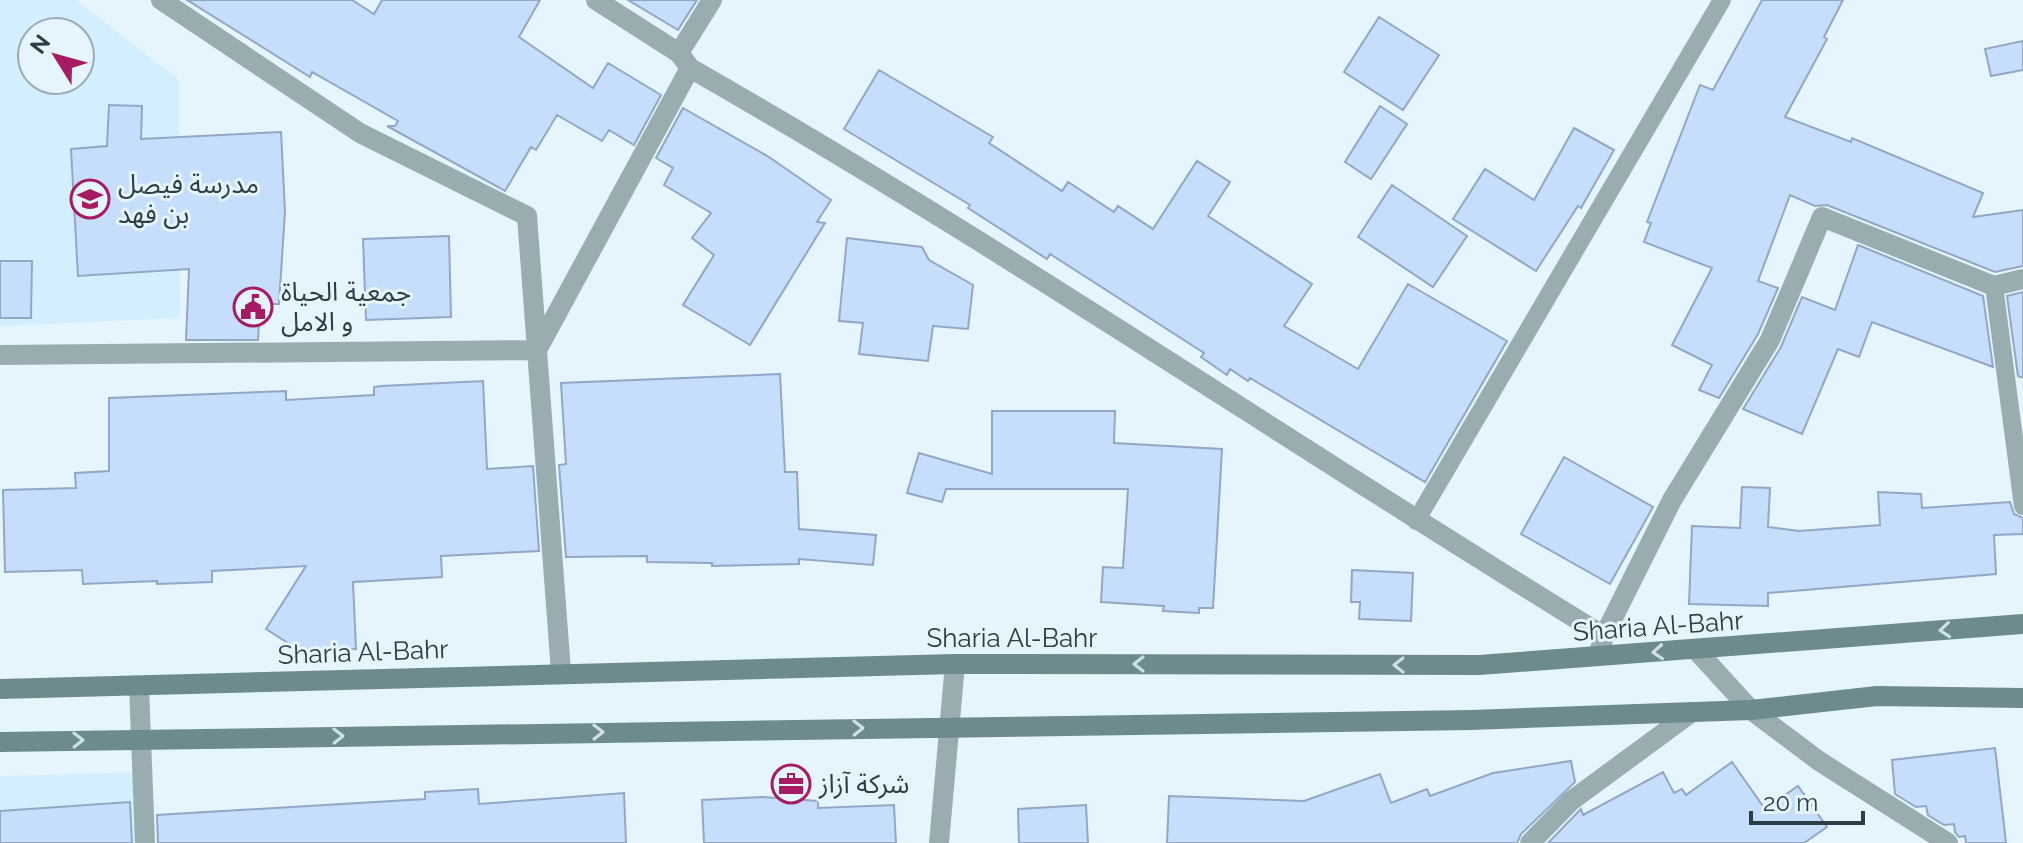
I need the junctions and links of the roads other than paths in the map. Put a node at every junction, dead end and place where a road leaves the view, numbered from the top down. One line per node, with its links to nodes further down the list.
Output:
1 (161, 0): 8 (street)
2 (596, 0): 5 (street)
3 (712, 0): 5 (street)
4 (1722, 0): 11 (lane)
5 (684, 60): 8 (street); 11 (street)
6 (2023, 279): 7 (street)
7 (1994, 286): 10 (lane); 13 (street)
8 (537, 350): 9 (street); 17 (street)
9 (0, 355)
10 (2023, 506)
11 (1416, 521): 13 (street)
12 (2023, 624): 14 (main road, Sharia Al-Bahr, one-way to 14)
13 (1604, 636): 15 (street)
14 (1696, 650): 15 (main road, Sharia Al-Bahr, one-way to 15); 21 (street)
15 (1598, 656): 16 (main road, Sharia Al-Bahr, one-way to 16)
16 (955, 664): 17 (main road, Sharia Al-Bahr); 23 (street)
17 (561, 672): 18 (main road, Sharia Al-Bahr)
18 (139, 686): 19 (main road, Sharia Al-Bahr); 24 (street)
19 (0, 689)
20 (2023, 698): 21 (main road)
21 (1751, 710): 22 (main road); 29 (street)
22 (1692, 712): 23 (main road); 28 (street)
23 (947, 726): 24 (main road, one-way to 23); 27 (street)
24 (141, 739): 25 (main road, one-way to 24); 26 (street)
25 (0, 742)
26 (145, 843)
27 (939, 843)
28 (1530, 843)
29 (1948, 843)

